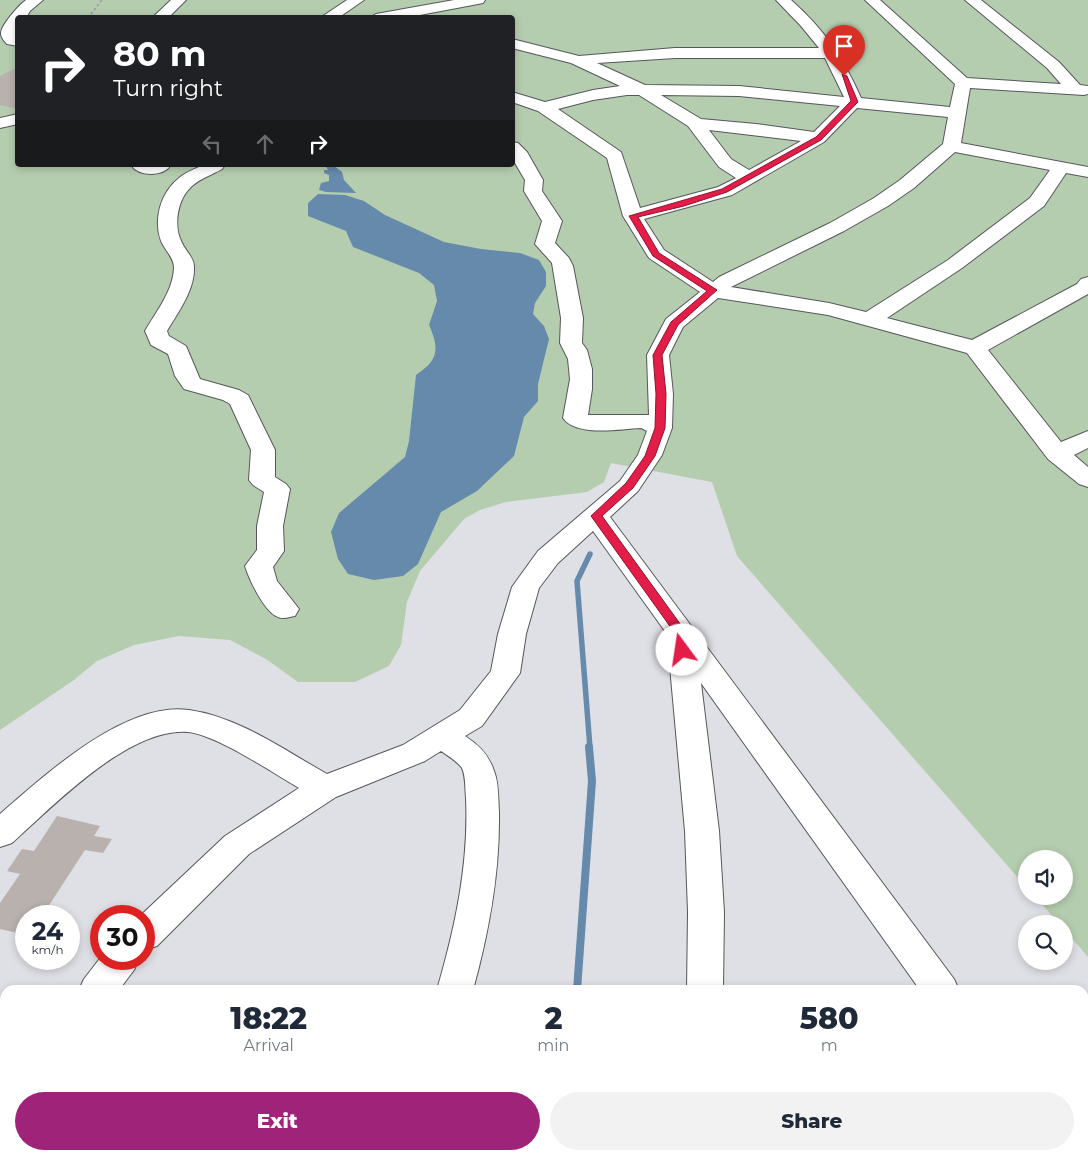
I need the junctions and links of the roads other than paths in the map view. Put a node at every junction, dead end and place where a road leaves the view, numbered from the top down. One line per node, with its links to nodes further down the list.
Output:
1 (36, 0): 9 (street)
2 (179, 0): 10 (street)
3 (357, 0): 11 (street)
4 (478, 0): 8 (street)
5 (784, 0): 17 (street)
6 (872, 0): 19 (street)
7 (972, 0): 20 (street)
8 (425, 9): 12 (street); 13 (street)
9 (20, 15)
10 (162, 15)
11 (331, 15)
12 (392, 15)
13 (439, 15)
14 (15, 21): 15 (street)
15 (15, 42)
16 (515, 44): 18 (street)
17 (831, 53): 18 (street); 23 (street)
18 (577, 60): 21 (street)
19 (963, 83): 20 (street); 25 (street)
20 (1081, 89)
21 (642, 90): 23 (street); 24 (street); 28 (street)
22 (515, 98): 24 (street)
23 (854, 102): 25 (street); 31 (street)
24 (544, 107): 38 (street)
25 (957, 113): 32 (street)
26 (15, 120): 27 (street)
27 (0, 123)
28 (696, 124): 31 (street); 37 (street)
29 (0, 132): 30 (street)
30 (15, 134)
31 (818, 138): 37 (street)
32 (950, 146): 35 (street); 40 (street)
33 (515, 150): 43 (street)
34 (212, 167): 48 (street)
35 (1062, 167): 36 (street); 41 (street)
36 (1088, 172)
37 (749, 178): 38 (street)
38 (633, 216): 40 (street)
39 (1086, 287): 42 (street)
40 (713, 290): 41 (street); 43 (street)
41 (869, 320): 42 (street)
42 (975, 348): 45 (street)
43 (660, 428): 47 (street)
44 (1088, 438): 45 (street)
45 (1058, 454): 46 (street)
46 (1088, 479)
47 (596, 516): 49 (street); 50 (street)
48 (285, 609)
49 (680, 632): 57 (street); 58 (street)
50 (441, 736): 51 (street); 56 (street)
51 (325, 788): 52 (street); 53 (street)
52 (0, 834)
53 (155, 924)
54 (113, 970): 55 (street)
55 (101, 985)
56 (456, 985)
57 (704, 985)
58 (937, 985)

